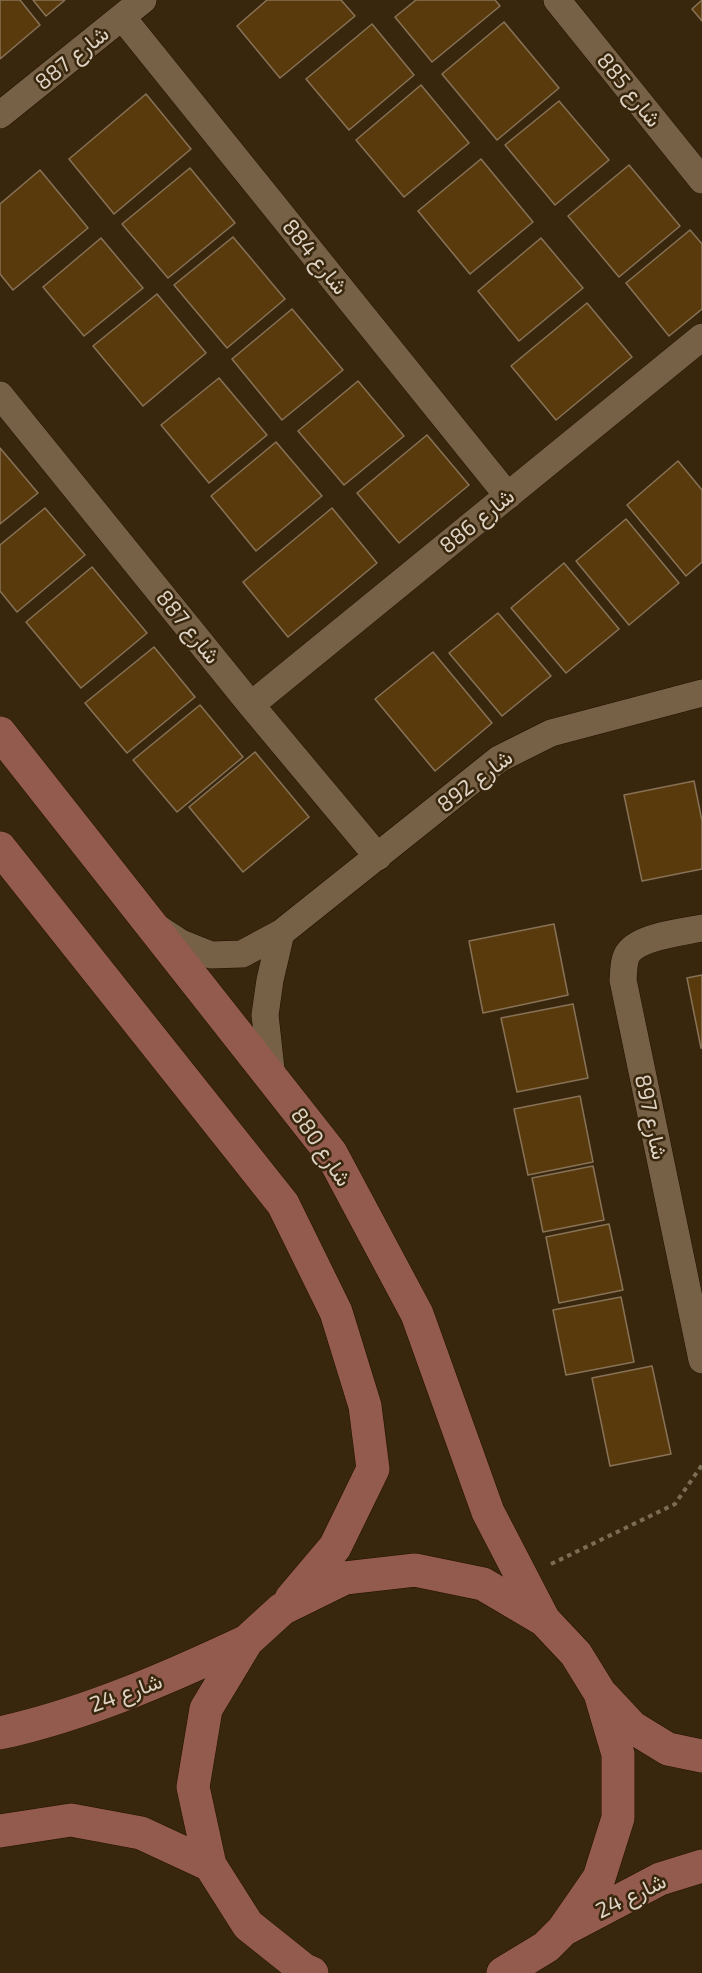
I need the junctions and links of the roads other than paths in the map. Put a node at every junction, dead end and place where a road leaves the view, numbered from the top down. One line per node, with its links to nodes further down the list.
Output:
1 (143, 0): 3 (street, شارع 887)
2 (556, 0): 5 (street, شارع 885)
3 (122, 17): 4 (street, شارع 887); 8 (street, شارع 884)
4 (0, 115)
5 (702, 180)
6 (702, 337): 8 (street, شارع 886)
7 (0, 394): 10 (street, شارع 887)
8 (508, 496): 10 (street, شارع 886)
9 (702, 693): 13 (street, شارع 892)
10 (251, 705): 13 (street, شارع 887)
11 (0, 734): 14 (street, شارع 880)
12 (0, 848): 19 (street)
13 (378, 857): 16 (street, شارع 892)
14 (149, 922): 16 (street, شارع 892); 17 (street, شارع 880)
15 (702, 928): 18 (street, شارع 897)
16 (281, 933): 17 (street)
17 (272, 1078): 20 (street, شارع 880)
18 (702, 1360)
19 (282, 1609): 20 (street); 21 (street)
20 (544, 1620): 22 (street)
21 (247, 1641): 23 (street, شارع 24); 26 (street)
22 (600, 1693): 24 (street); 28 (street)
23 (0, 1733)
24 (702, 1756)
25 (0, 1831): 26 (street)
26 (210, 1865): 29 (street)
27 (702, 1866): 28 (street, شارع 24)
28 (547, 1950): 30 (street, شارع 24)
29 (307, 1972)
30 (503, 1973)

